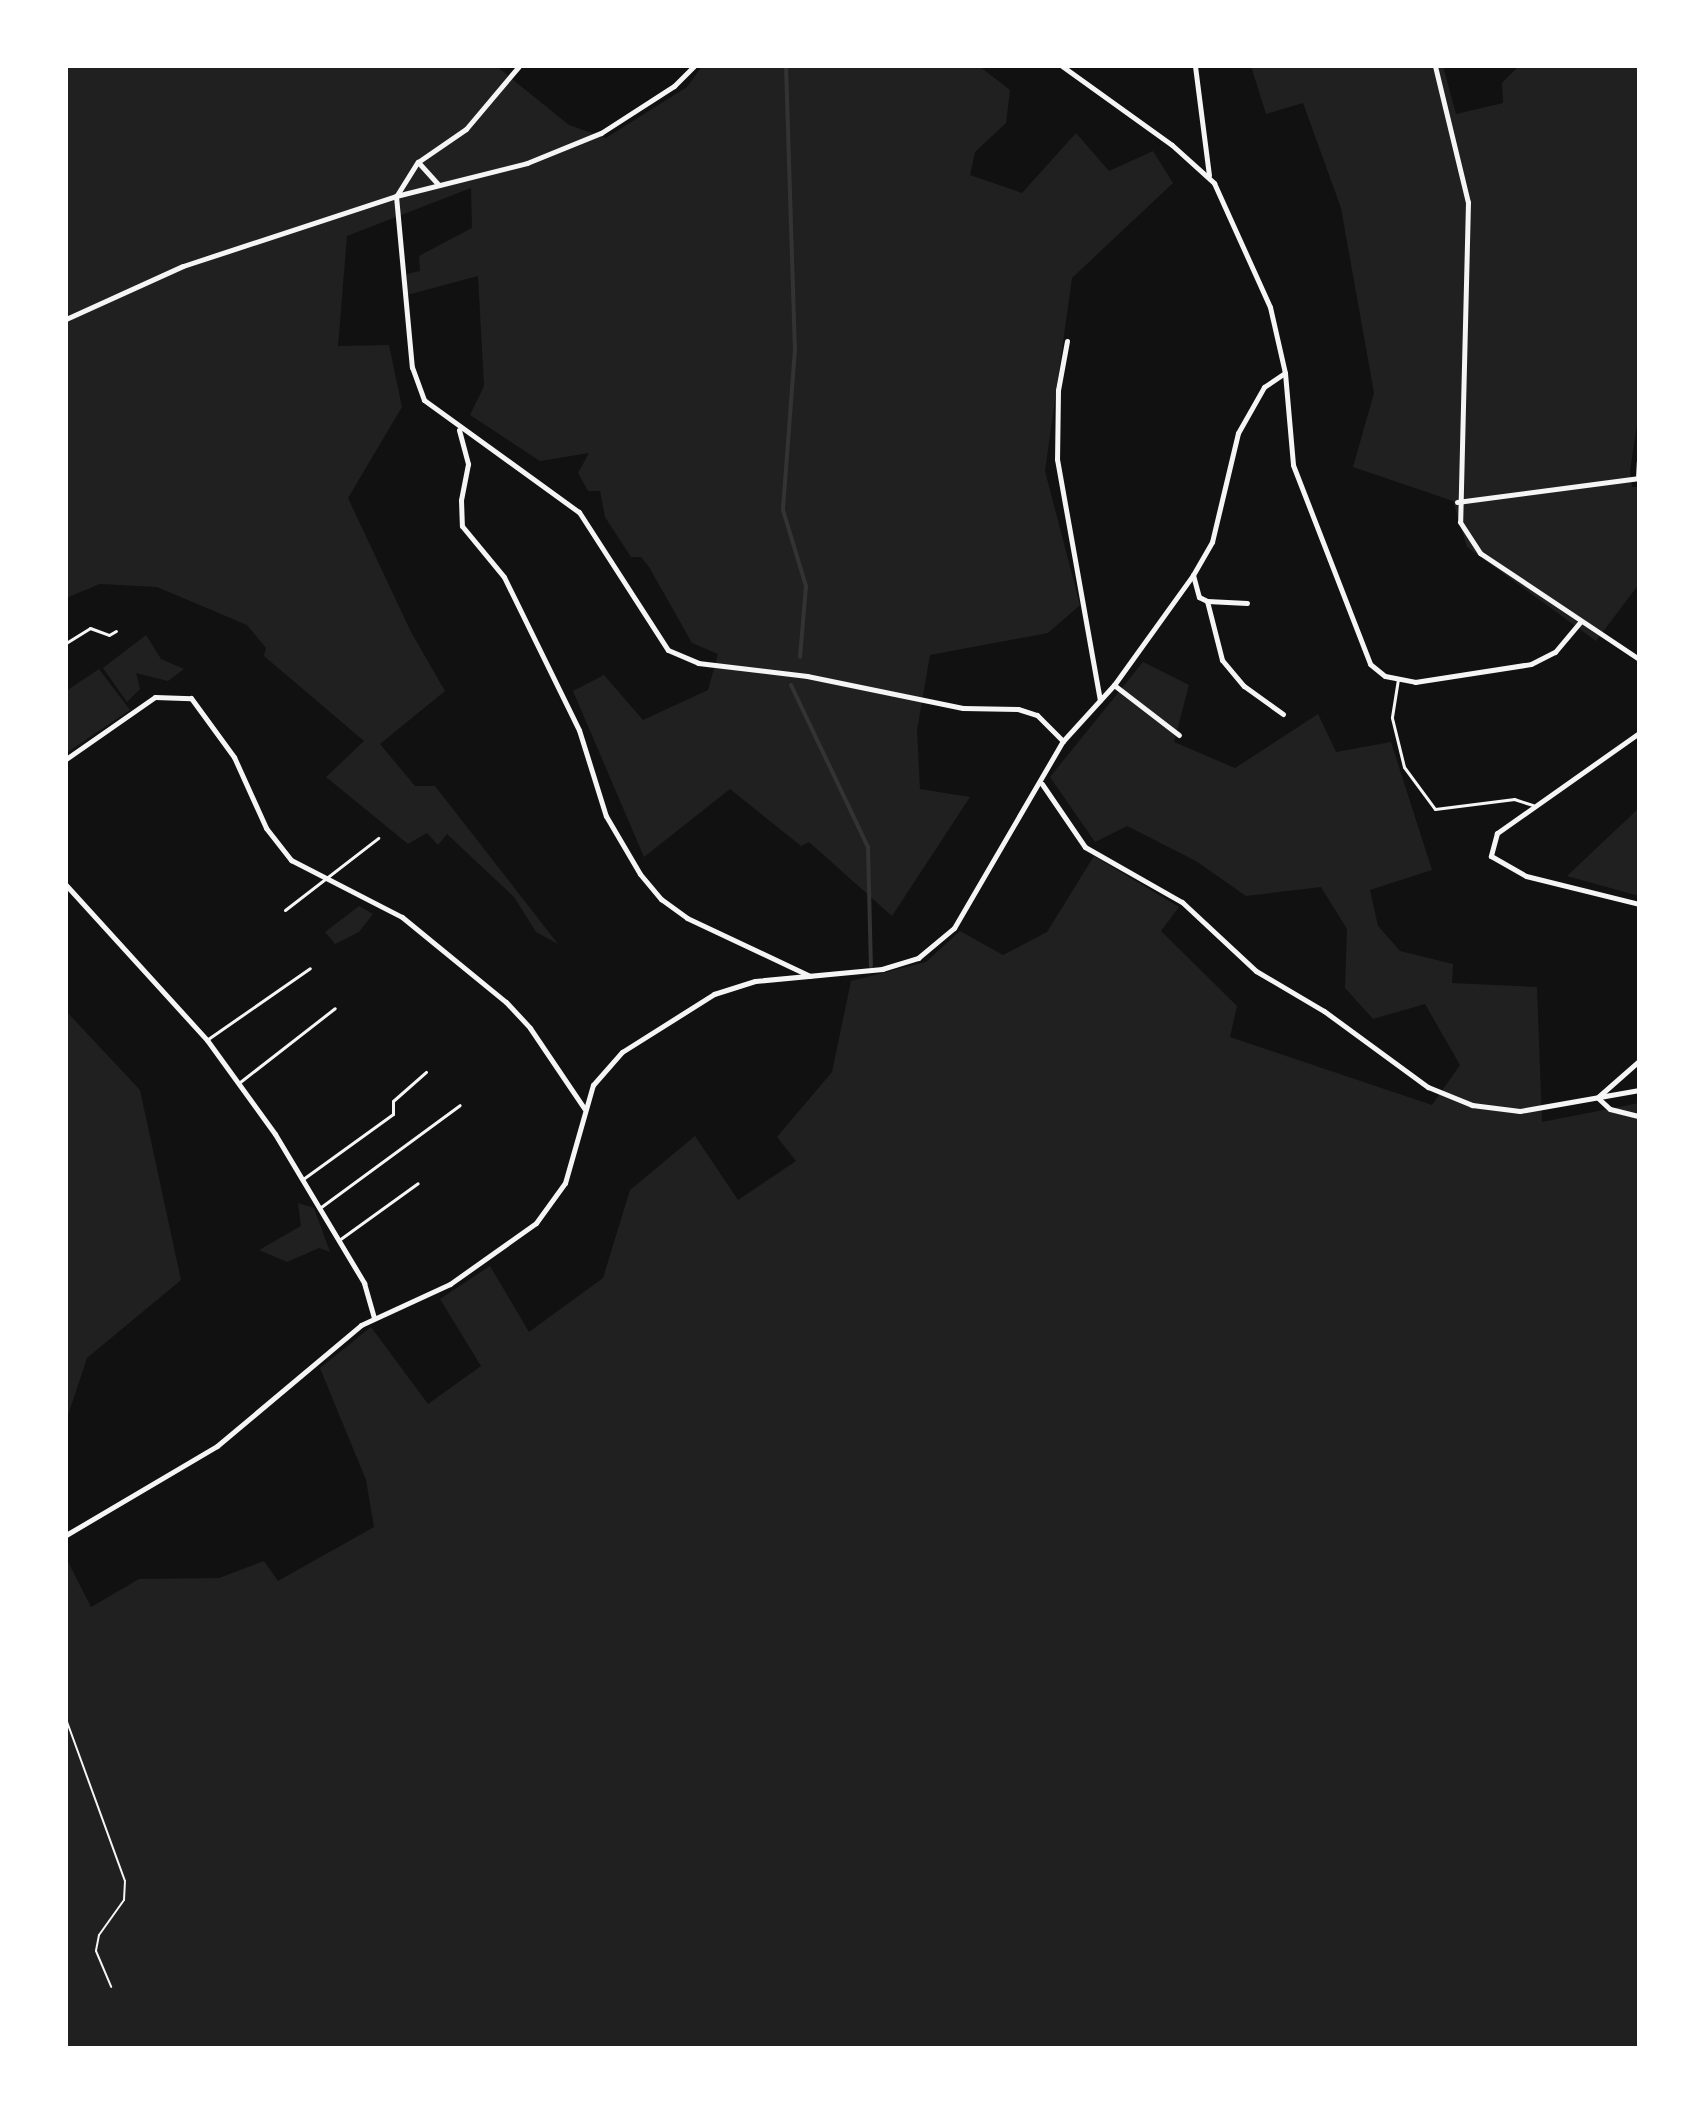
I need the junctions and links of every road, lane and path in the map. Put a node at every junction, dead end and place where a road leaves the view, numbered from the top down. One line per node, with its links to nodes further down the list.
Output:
1 (519, 66): 6 (street)
2 (694, 66): 8 (street)
3 (1062, 66): 7 (street)
4 (1195, 66): 7 (street)
5 (1435, 66): 16 (street)
6 (418, 162): 8 (street); 9 (street)
7 (1209, 175): 12 (street)
8 (438, 184): 9 (street)
9 (396, 196): 10 (street); 13 (street)
10 (66, 319)
11 (1067, 341): 26 (street)
12 (1285, 373): 17 (street); 24 (street)
13 (458, 429): 30 (street); 40 (street)
14 (1639, 461): 15 (street)
15 (1638, 478): 16 (street)
16 (1457, 502): 20 (street)
17 (1193, 575): 18 (street); 25 (street)
18 (1207, 601): 19 (street); 27 (street)
19 (1247, 603)
20 (1581, 621): 23 (street); 24 (street)
21 (116, 631): 22 (lane)
22 (66, 643)
23 (1639, 659)
24 (1398, 679): 33 (lane)
25 (1114, 685): 26 (street); 29 (street)
26 (1100, 700): 30 (street)
27 (1283, 714)
28 (1639, 733): 33 (street)
29 (1179, 735)
30 (1063, 741): 32 (street)
31 (66, 759): 35 (street)
32 (1042, 784): 40 (street); 47 (street)
33 (1533, 806): 37 (street)
34 (378, 838): 35 (lane)
35 (323, 881): 38 (lane); 49 (street)
36 (67, 888): 42 (street)
37 (1639, 904)
38 (285, 910)
39 (310, 968): 42 (lane)
40 (814, 978): 49 (street)
41 (335, 1008): 45 (lane)
42 (207, 1040): 45 (street)
43 (1639, 1061): 47 (street)
44 (426, 1072): 51 (lane)
45 (238, 1083): 51 (street)
46 (1639, 1090): 47 (street)
47 (1598, 1098): 50 (street)
48 (460, 1105): 53 (lane)
49 (584, 1108): 55 (street)
50 (1639, 1116)
51 (303, 1179): 53 (street)
52 (418, 1183): 54 (lane)
53 (320, 1208): 54 (street)
54 (339, 1240): 55 (street)
55 (374, 1318): 56 (street)
56 (66, 1535)
57 (66, 1719): 58 (path)
58 (111, 1987)

